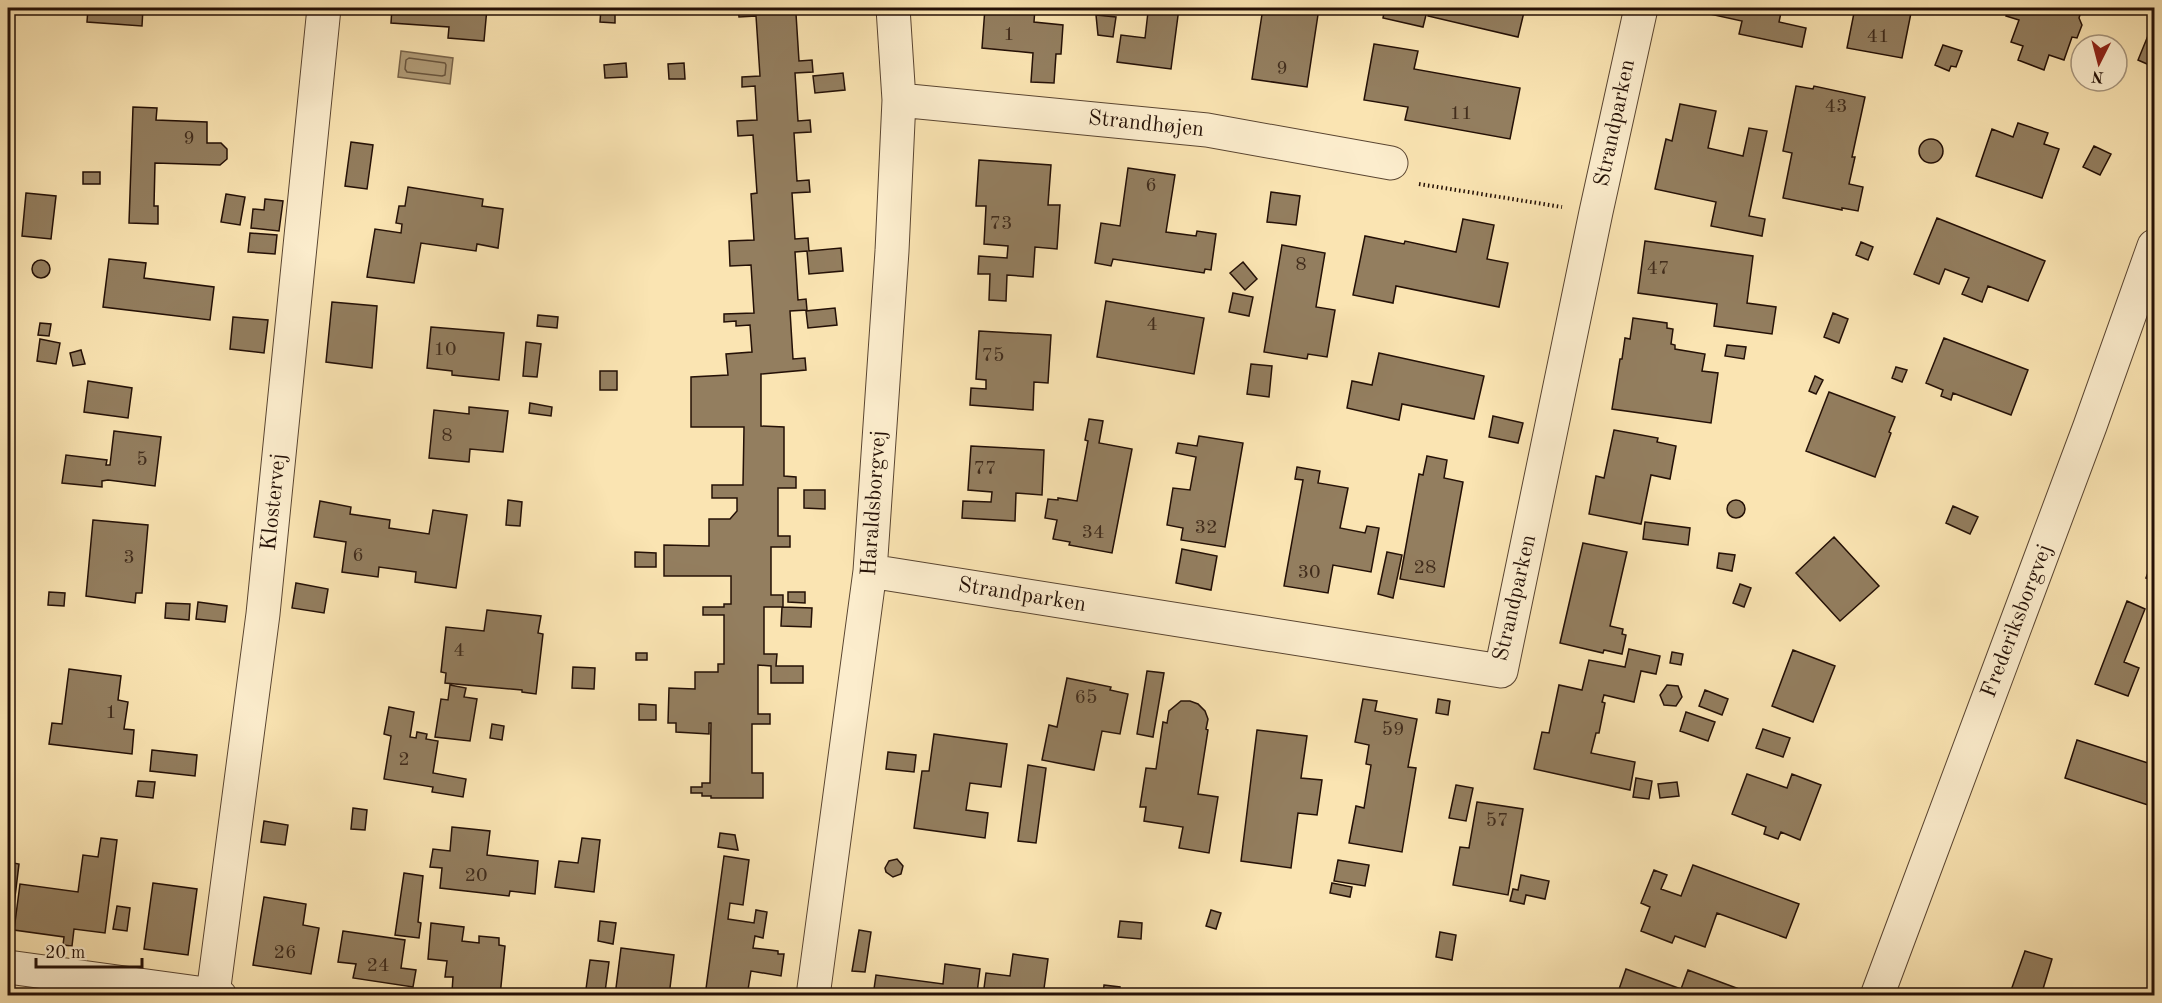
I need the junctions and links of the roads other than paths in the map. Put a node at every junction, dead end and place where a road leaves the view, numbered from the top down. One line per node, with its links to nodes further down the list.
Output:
1 (324, 8): 9 (street, Klostervej)
2 (893, 8): 4 (street, Haraldsborgvej)
3 (1641, 8): 7 (street, Strandparken)
4 (899, 100): 5 (street, Strandhøjen); 7 (street, Haraldsborgvej)
5 (1391, 163)
6 (2154, 246): 11 (street, Frederiksborgvej)
7 (870, 571): 10 (street, Haraldsborgvej)
8 (8, 967): 9 (street)
9 (217, 995)
10 (813, 996)
11 (1877, 996)

